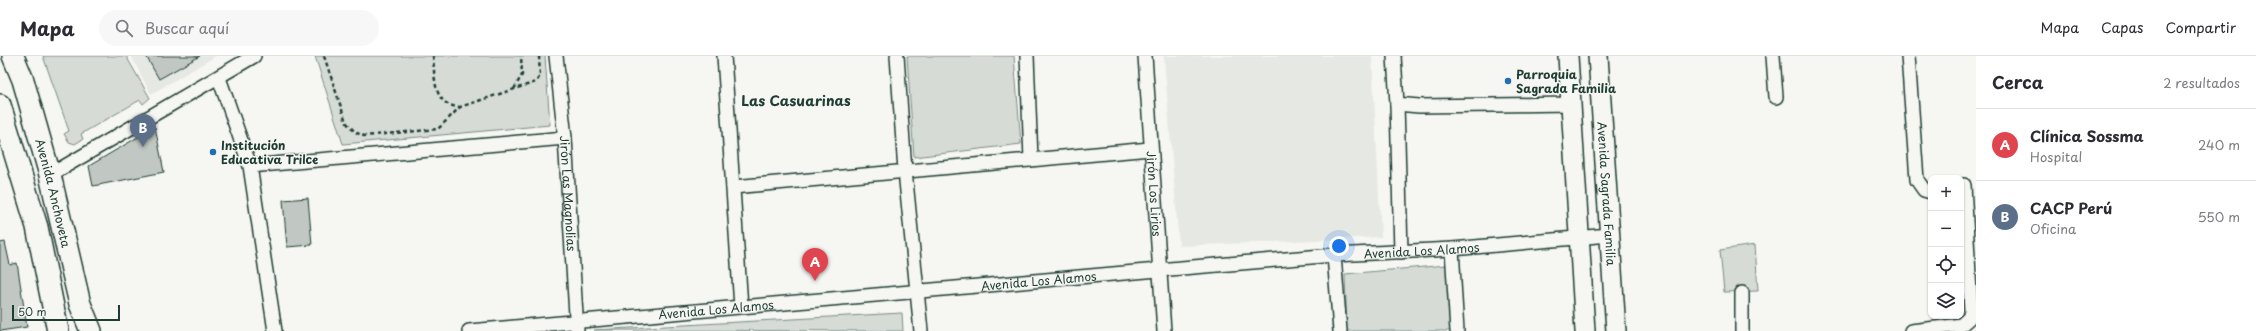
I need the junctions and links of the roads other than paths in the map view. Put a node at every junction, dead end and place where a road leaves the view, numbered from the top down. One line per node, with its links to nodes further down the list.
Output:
1 (14, 56): 24 (main road, Avenida Anchoveta)
2 (254, 56): 14 (street)
3 (556, 56): 19 (street, Jirón Las Magnolias)
4 (724, 56): 26 (street)
5 (897, 56): 23 (street)
6 (1028, 56): 21 (street)
7 (1145, 56): 20 (street, Jirón Los Lirios)
8 (1394, 56): 16 (street)
9 (1568, 56): 10 (street); 17 (main road)
10 (1573, 56)
11 (1598, 56): 28 (main road, Avenida Sagrada Familia)
12 (1774, 56): 15 (street)
13 (1908, 56): 27 (street)
14 (219, 78): 22 (street); 24 (street)
15 (1776, 97)
16 (1397, 104): 17 (street); 31 (street)
17 (1572, 104): 29 (main road)
18 (0, 105): 38 (main road)
19 (565, 138): 22 (street); 37 (street, Jirón Las Magnolias)
20 (1150, 150): 21 (street); 33 (street, Jirón Los Lirios)
21 (1031, 160): 23 (street)
22 (250, 166): 40 (street)
23 (905, 171): 26 (street); 34 (street)
24 (50, 175): 39 (main road, Avenida Anchoveta)
25 (1967, 184): 49 (street)
26 (733, 187): 36 (street)
27 (1928, 191)
28 (1609, 235): 29 (street, Avenida Los Alamos); 47 (main road, Avenida Sagrada Familia)
29 (1579, 237): 30 (street, Avenida Los Alamos); 46 (main road)
30 (1452, 249): 31 (street, Avenida Los Alamos); 45 (street)
31 (1401, 252): 32 (street, Avenida Los Alamos)
32 (1334, 255): 33 (street, Avenida Los Alamos); 44 (street)
33 (1158, 270): 34 (street, Avenida Los Alamos); 43 (street, Jirón Los Lirios)
34 (917, 292): 36 (street, Avenida Los Alamos); 42 (street)
35 (1742, 293): 48 (street)
36 (741, 307): 37 (street, Avenida Los Alamos)
37 (576, 327): 41 (street, Avenida Los Alamos)
38 (58, 331)
39 (91, 331)
40 (275, 331)
41 (469, 331)
42 (921, 331)
43 (1164, 331)
44 (1340, 331)
45 (1457, 331)
46 (1585, 331)
47 (1616, 331)
48 (1742, 331)
49 (1918, 331)

